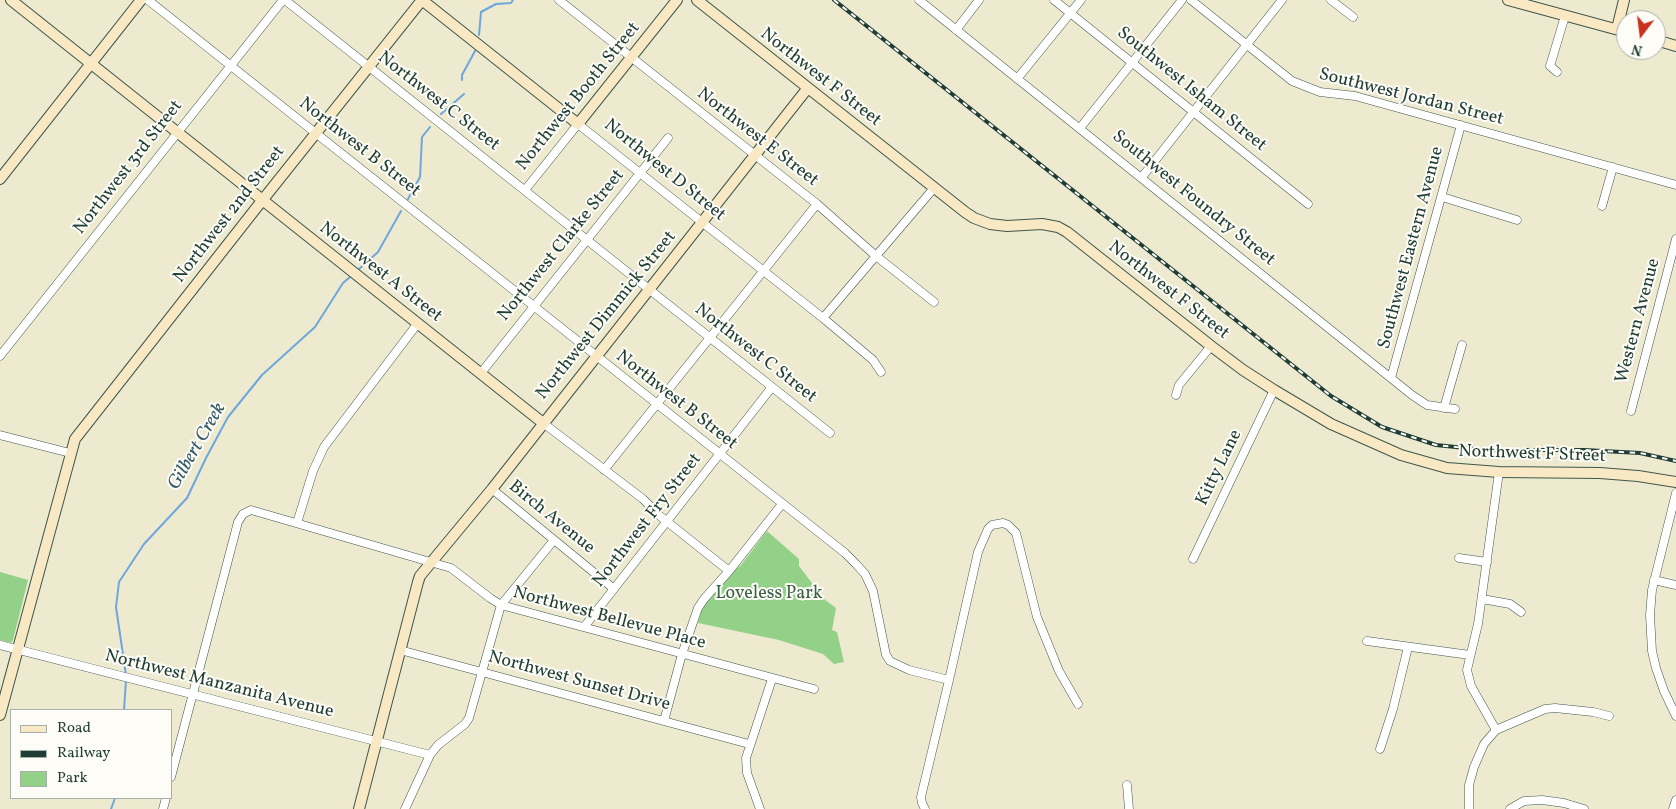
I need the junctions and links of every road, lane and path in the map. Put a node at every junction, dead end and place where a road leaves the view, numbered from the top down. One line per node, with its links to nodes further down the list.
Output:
1 (11, 0): 26 (street, Northwest A Street)
2 (141, 0): 26 (street)
3 (148, 0): 27 (street, Northwest B Street)
4 (284, 0): 27 (street, Northwest 3rd Street); 28 (street, Northwest C Street)
5 (422, 0): 28 (street, Northwest 2nd Street); 33 (street, Northwest D Street)
6 (559, 0): 24 (street, Northwest E Street)
7 (677, 0): 24 (street, Northwest Booth Street)
8 (697, 0): 31 (street, Northwest F Street)
9 (919, 0): 22 (street, Southwest Foundry Street)
10 (980, 0): 22 (street)
11 (1054, 0): 18 (street, Southwest Isham Street)
12 (1081, 0): 18 (street)
13 (1182, 0): 25 (street)
14 (1191, 0): 23 (street, Southwest Jordan Street)
15 (1282, 0): 23 (street)
16 (1331, 0): 20 (street)
17 (1509, 0): 19 (street)
18 (1071, 13): 25 (street, Southwest Isham Street); 30 (street)
19 (1565, 16): 21 (street); 29 (street)
20 (1352, 17)
21 (1616, 29)
22 (956, 30): 30 (street, Southwest Foundry Street)
23 (1247, 45): 32 (street); 34 (street, Southwest Jordan Street)
24 (631, 57): 33 (street, Northwest Booth Street); 39 (street, Northwest E Street)
25 (1132, 61): 32 (street, Southwest Isham Street); 35 (street)
26 (90, 63): 36 (street, Northwest A Street); 43 (street)
27 (231, 65): 36 (street, Northwest 3rd Street); 37 (street, Northwest B Street)
28 (369, 67): 37 (street, Northwest 2nd Street); 46 (street, Northwest C Street)
29 (1557, 72)
30 (1017, 79): 35 (street, Southwest Foundry Street)
31 (807, 89): 39 (street, Northwest Dimmick Street); 45 (street, Northwest F Street)
32 (1193, 111): 42 (street); 50 (street, Southwest Isham Street)
33 (578, 124): 41 (street, Northwest D Street); 46 (street, Northwest Booth Street)
34 (1461, 125): 40 (street, Southwest Jordan Street); 47 (street, Southwest Eastern Avenue)
35 (1080, 128): 42 (street, Southwest Foundry Street)
36 (177, 132): 48 (street, Northwest A Street); 66 (street, Northwest 3rd Street)
37 (316, 133): 48 (street, Northwest 2nd Street); 60 (street, Northwest B Street)
38 (668, 138): 41 (street, Northwest Clarke Street)
39 (755, 155): 49 (street, Northwest E Street); 53 (street, Northwest Dimmick Street)
40 (1613, 167): 44 (street, Southwest Jordan Street); 51 (street)
41 (640, 173): 53 (street, Northwest D Street); 55 (street, Northwest Clarke Street)
42 (1142, 177): 70 (street, Southwest Foundry Street)
43 (0, 179)
44 (1676, 185)
45 (934, 188): 56 (street); 65 (street, Northwest F Street)
46 (525, 190): 55 (street, Northwest C Street)
47 (1442, 198): 52 (street); 70 (street, Southwest Eastern Avenue)
48 (262, 200): 62 (street, Northwest A Street); 81 (street, Northwest 2nd Street)
49 (817, 204): 56 (street, Northwest E Street); 57 (street)
50 (1308, 204)
51 (1602, 206)
52 (1517, 220)
53 (703, 223): 57 (street, Northwest D Street); 58 (street, Northwest Dimmick Street)
54 (1676, 239): 77 (street, Western Avenue)
55 (587, 240): 58 (street, Northwest C Street); 60 (street, Northwest Clarke Street)
56 (876, 256): 59 (street, Northwest E Street); 61 (street)
57 (763, 271): 61 (street, Northwest D Street); 63 (street)
58 (649, 289): 63 (street, Northwest C Street); 67 (street, Northwest Dimmick Street)
59 (934, 302)
60 (534, 306): 67 (street, Northwest B Street); 69 (street, Northwest Clarke Street)
61 (823, 318): 68 (street, Northwest D Street)
62 (418, 324): 69 (street, Northwest A Street); 90 (street)
63 (710, 338): 71 (street, Northwest C Street); 74 (street)
64 (1462, 345): 75 (street)
65 (1211, 346): 72 (street, Northwest F Street); 73 (street)
66 (0, 356)
67 (596, 356): 74 (street, Northwest B Street); 78 (street, Northwest Dimmick Street)
68 (881, 372)
69 (480, 373): 78 (street, Northwest A Street)
70 (1392, 378): 75 (street, Southwest Foundry Street)
71 (772, 387): 79 (street, Northwest C Street); 82 (street, Northwest Fry Street)
72 (1274, 390): 84 (street, Northwest F Street); 93 (street, Kitty Lane)
73 (1176, 395)
74 (657, 404): 82 (street, Northwest B Street); 83 (street)
75 (1444, 408): 76 (street, Southwest Foundry Street)
76 (1454, 409)
77 (1631, 411)
78 (543, 423): 83 (street, Northwest A Street); 86 (street, Northwest Dimmick Street)
79 (830, 433)
80 (0, 436): 81 (street)
81 (70, 453): 107 (street, Northwest 2nd Street)
82 (719, 454): 88 (street, Northwest B Street); 89 (street, Northwest Fry Street)
83 (604, 470): 89 (street, Northwest A Street)
84 (1499, 472): 85 (street, Northwest F Street); 94 (street)
85 (1676, 482)
86 (492, 489): 91 (street, Birch Avenue); 95 (street, Northwest Dimmick Street)
87 (1676, 493): 97 (street)
88 (782, 504): 96 (street); 113 (street, Northwest B Street)
89 (666, 521): 96 (street, Northwest A Street); 99 (street, Northwest Fry Street)
90 (297, 523): 95 (street, Northwest Bellevue Place); 115 (street, Northwest Bellevue Place)
91 (554, 540): 99 (street, Birch Avenue); 101 (street)
92 (1459, 558): 94 (street)
93 (1193, 559)
94 (1486, 562): 100 (street)
95 (432, 563): 101 (street, Northwest Bellevue Place); 108 (street, Northwest Dimmick Street)
96 (729, 572): 109 (street)
97 (1654, 580): 98 (street); 119 (street)
98 (1676, 585)
99 (614, 588): 103 (street, Northwest Fry Street)
100 (1482, 599): 102 (street); 110 (street)
101 (501, 605): 103 (street, Northwest Bellevue Place); 111 (street)
102 (1521, 612)
103 (584, 627): 109 (street, Northwest Bellevue Place)
104 (1367, 641): 106 (street)
105 (0, 645): 107 (street, Northwest Manzanita Avenue)
106 (1408, 646): 110 (street); 124 (street)
107 (17, 649): 115 (street, Northwest Manzanita Avenue); 117 (street, Northwest 2nd Street)
108 (400, 650): 111 (street, Northwest Sunset Drive); 122 (street, Northwest Dimmick Street)
109 (682, 654): 112 (street, Northwest Bellevue Place); 120 (street)
110 (1470, 654): 121 (street)
111 (482, 671): 120 (street, Northwest Sunset Drive); 125 (street)
112 (772, 679): 114 (street, Northwest Bellevue Place); 123 (street)
113 (949, 680): 116 (street); 132 (street)
114 (814, 689)
115 (193, 693): 122 (street, Northwest Manzanita Avenue); 126 (street)
116 (1078, 704)
117 (0, 714)
118 (1609, 716): 121 (street)
119 (1676, 716)
120 (664, 721): 123 (street, Northwest Sunset Drive)
121 (1496, 730): 134 (street)
122 (377, 740): 125 (street, Northwest Manzanita Avenue); 129 (street, Northwest Dimmick Street)
123 (749, 744): 131 (street)
124 (1380, 749)
125 (430, 755): 130 (street)
126 (172, 773)
127 (1127, 785): 133 (street)
128 (1676, 800): 137 (street)
129 (359, 809)
130 (406, 809)
131 (760, 809)
132 (925, 809)
133 (1129, 809)
134 (1469, 809)
135 (1510, 809): 136 (street)
136 (1584, 809)
137 (1674, 809)

